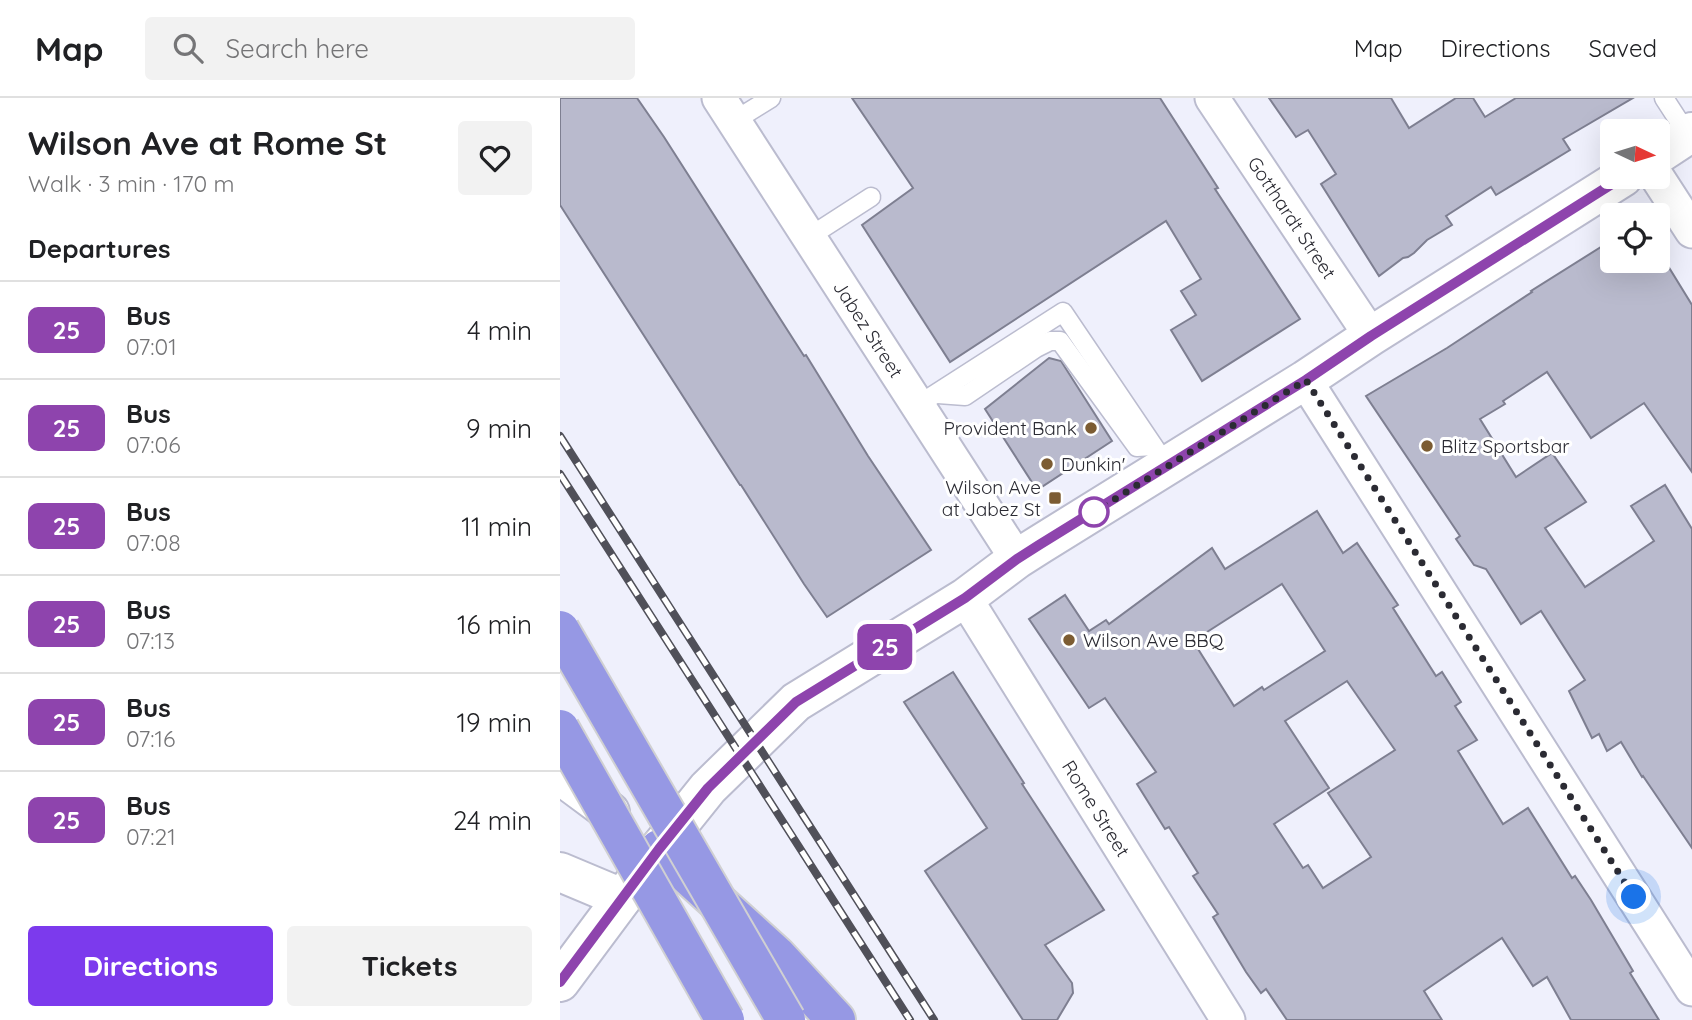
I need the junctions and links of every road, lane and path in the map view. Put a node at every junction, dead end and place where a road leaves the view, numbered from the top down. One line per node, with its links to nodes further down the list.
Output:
1 (771, 98): 4 (lane)
2 (1212, 98): 11 (street, Gotthardt Street)
3 (1664, 98): 5 (lane)
4 (726, 110): 10 (street, Jabez Street)
5 (1679, 141)
6 (1604, 189): 11 (main road)
7 (1665, 189): 9 (street)
8 (871, 197): 10 (lane)
9 (1692, 231)
10 (809, 237): 13 (street, Jabez Street)
11 (1371, 336): 12 (main road)
12 (1306, 380): 14 (main road); 24 (street)
13 (928, 399): 14 (lane); 14 (lane); 15 (street, Jabez Street)
14 (1160, 456): 15 (main road)
15 (1017, 559): 16 (main road)
16 (965, 598): 20 (main road); 28 (street, Rome Street)
17 (560, 630): 26 (highway, bridge)
18 (560, 729): 25 (highway, bridge)
19 (560, 775): 20 (main road)
20 (659, 849): 22 (main road); 27 (highway)
21 (560, 872): 22 (main road)
22 (622, 898): 23 (main road)
23 (560, 982)
24 (1692, 989)
25 (725, 1020)
26 (786, 1020)
27 (836, 1020)
28 (1228, 1020)

